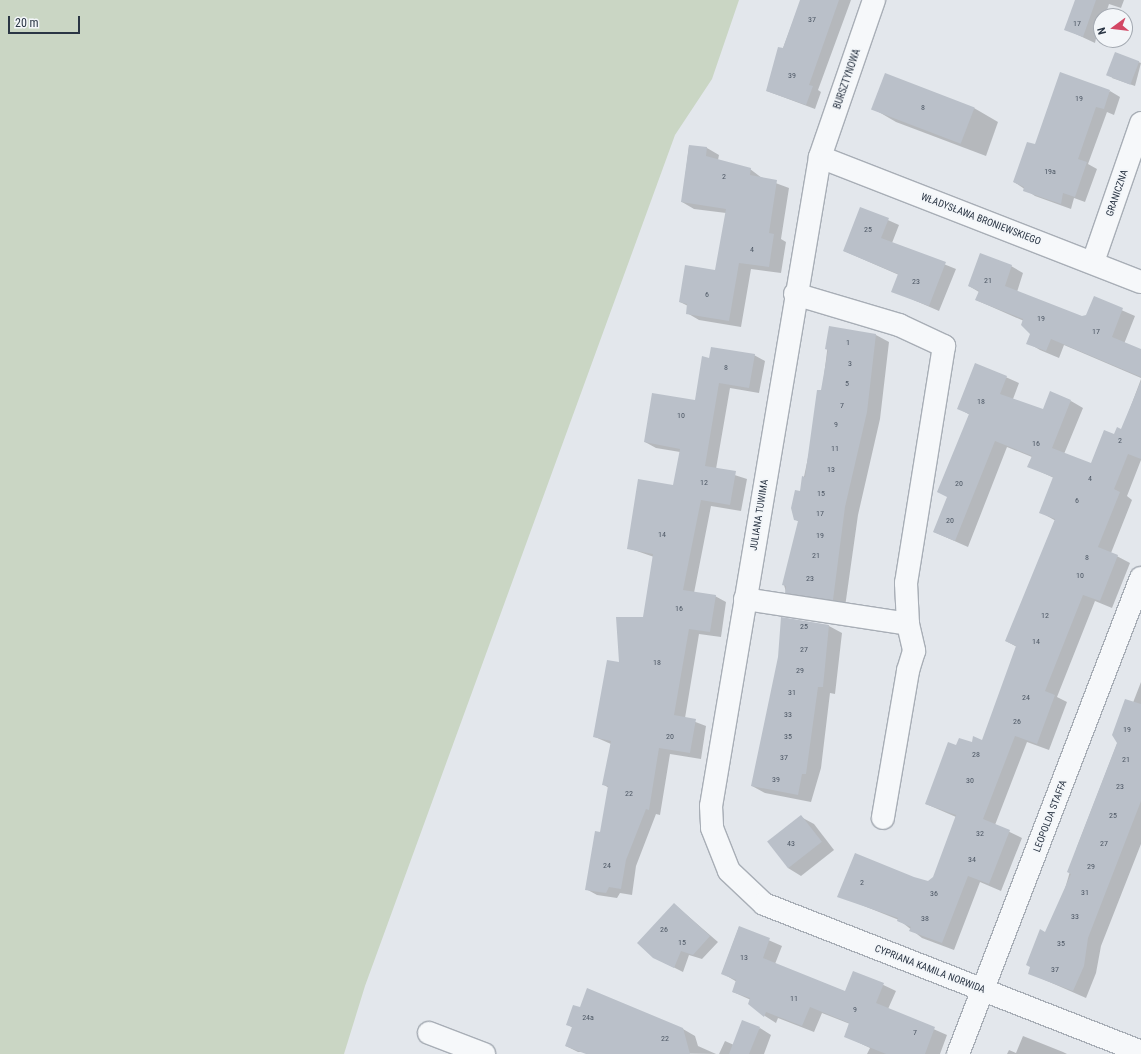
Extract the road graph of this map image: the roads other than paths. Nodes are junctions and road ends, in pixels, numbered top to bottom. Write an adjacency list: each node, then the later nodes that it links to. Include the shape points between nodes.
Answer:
1 (874, 0): 3 (street, BURSZTYNOWA)
2 (1141, 123): 4 (street, GRANICZNA)
3 (820, 157): 4 (street, WŁADYSŁAWA BRONIEWSKIEGO); 6 (street, JULIANA TUWIMA)
4 (1093, 262): 5 (street, WŁADYSŁAWA BRONIEWSKIEGO)
5 (1141, 282)
6 (795, 294): 8 (street, JULIANA TUWIMA); 9 (street, via 899,325 944,346 906,583)
7 (1141, 578): 12 (street, LEOPOLDA STAFFA)
8 (745, 599): 9 (street); 11 (street, JULIANA TUWIMA, via 711,806 712,828)
9 (908, 624): 10 (street, via 914,651 906,678)
10 (883, 818)
11 (729, 871): 12 (street, CYPRIANA KAMILA NORWIDA, via 764,904)
12 (984, 991): 14 (street, CYPRIANA KAMILA NORWIDA); 16 (street, LEOPOLDA STAFFA)
13 (429, 1032): 15 (street)
14 (1141, 1052)
15 (484, 1054)
16 (958, 1054)

